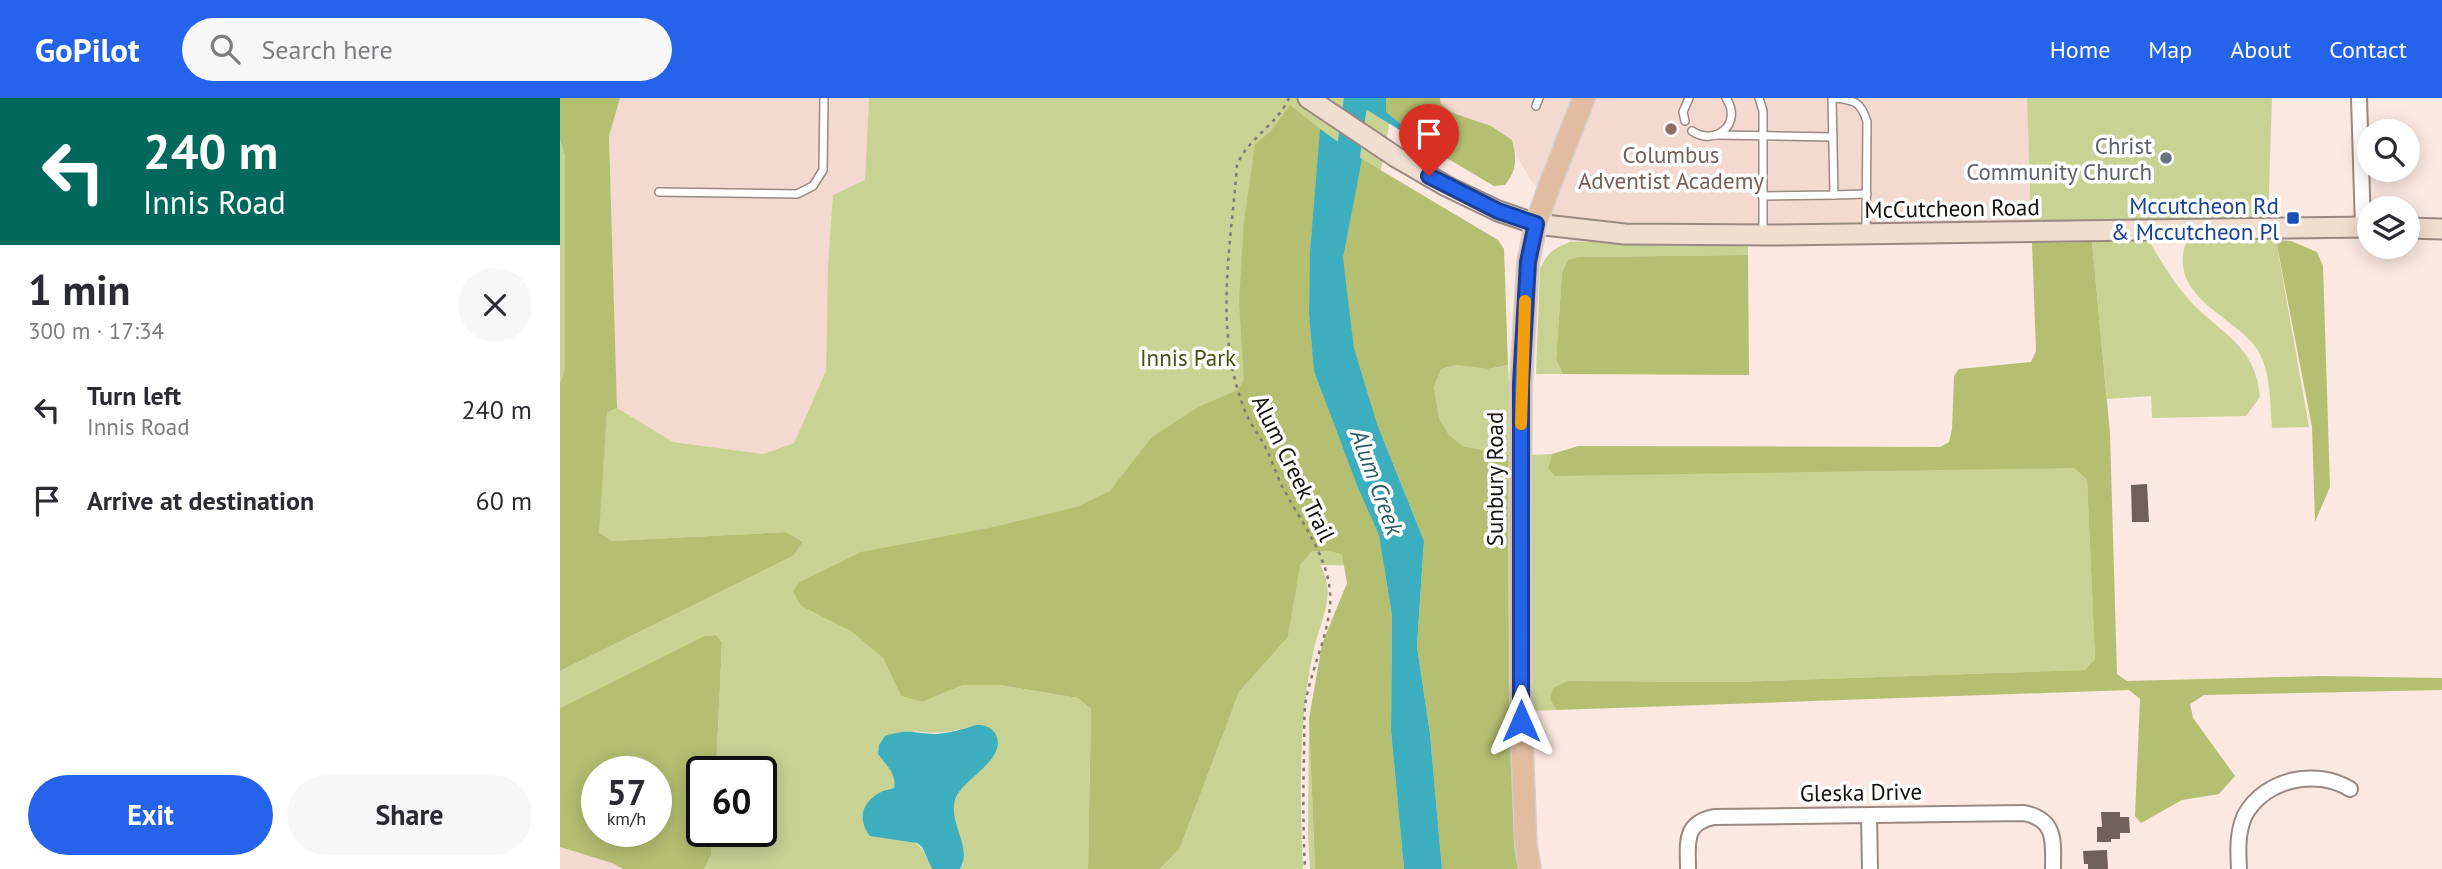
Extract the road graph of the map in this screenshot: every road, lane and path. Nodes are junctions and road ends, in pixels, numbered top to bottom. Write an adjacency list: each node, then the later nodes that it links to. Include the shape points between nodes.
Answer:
1 (824, 98): 17 (lane, via 824,170 813,186 797,194)
2 (1289, 98): 30 (path, Alum Creek Trail, via 1277,119 1242,152 1237,164 1225,297 1226,330 1245,413 1321,559 1331,593 1306,704)
3 (1308, 98): 22 (main road, McCutcheon Road, via 1446,186)
4 (1539, 98): 11 (lane)
5 (1584, 98): 22 (main road, Sunbury Road)
6 (1689, 98): 12 (lane)
7 (1726, 98): 14 (lane, via 1731,118)
8 (1759, 98): 15 (lane)
9 (1833, 98): 16 (lane); 18 (lane, via 1853,100 1864,111)
10 (2359, 98): 21 (street)
11 (1535, 106)
12 (1685, 121)
13 (1692, 131): 14 (lane, via 1700,136)
14 (1716, 135): 15 (lane)
15 (1762, 135): 16 (lane); 20 (lane)
16 (1833, 137): 19 (lane)
17 (659, 192)
18 (1867, 194): 19 (lane); 26 (lane)
19 (1834, 195): 20 (lane)
20 (1762, 196): 27 (lane)
21 (2364, 196)
22 (1536, 224): 27 (main road, McCutcheon Road, via 1625,234); 31 (main road, Sunbury Road, via 1528,262 1521,384 1521,721)
23 (2357, 227): 26 (main road, McCutcheon Road)
24 (2420, 228): 25 (main road)
25 (2442, 229)
26 (1866, 234): 27 (main road, McCutcheon Road)
27 (1763, 235)
28 (2350, 789): 35 (street, via 2323,778 2300,779 2268,790 2244,817 2238,837)
29 (1869, 815): 32 (street, Gleska Drive, via 1703,819 1688,840); 33 (street); 34 (street, Gleska Drive, via 2035,815 2050,830)
30 (1305, 869)
31 (1530, 869)
32 (1688, 869)
33 (1870, 869)
34 (2053, 869)
35 (2239, 869)

